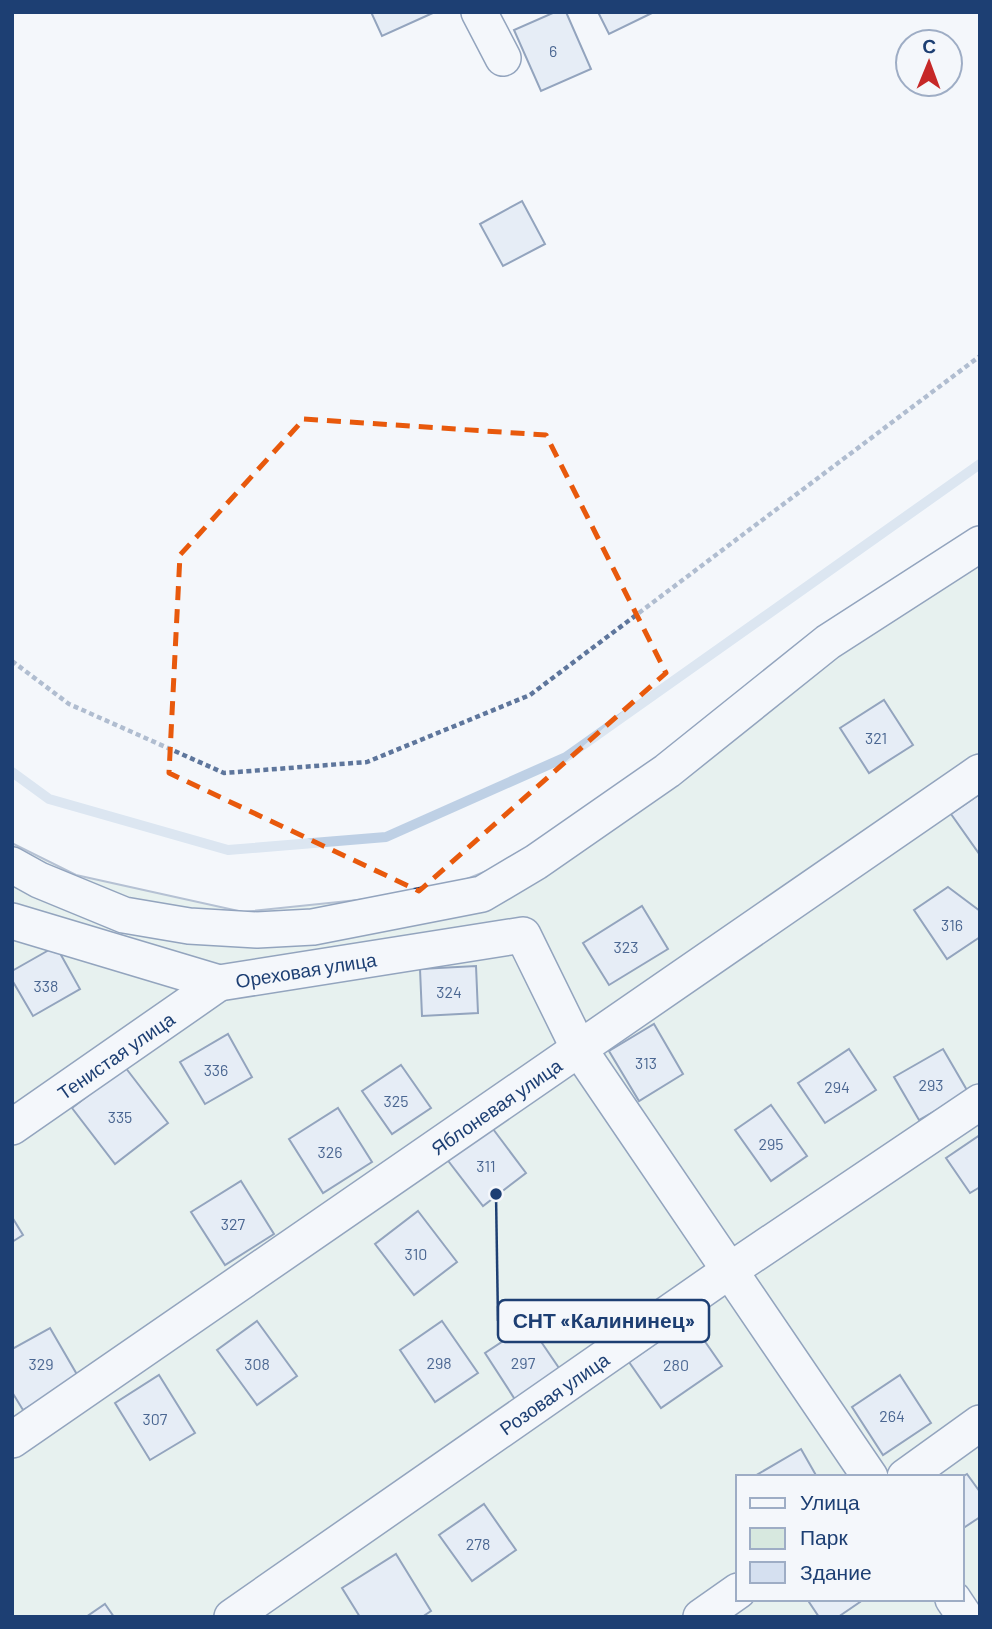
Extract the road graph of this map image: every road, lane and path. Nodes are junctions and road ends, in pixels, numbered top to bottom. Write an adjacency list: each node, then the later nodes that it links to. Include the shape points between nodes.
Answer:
1 (479, 12): 2 (street)
2 (503, 58)
3 (980, 356): 5 (path, via 530,695 367,762 224,773 69,704)
4 (980, 544): 7 (street, via 828,642 667,771 482,894 313,927 202,927 124,915)
5 (12, 661)
6 (980, 772): 10 (street, Яблоневая улица)
7 (12, 865)
8 (12, 920): 9 (street, Ореховая улица)
9 (219, 983): 10 (street, Ореховая улица, via 523,935); 12 (street, Тенистая улица)
10 (579, 1049): 13 (street); 15 (street, Яблоневая улица)
11 (980, 1102): 13 (street, Розовая улица)
12 (12, 1127)
13 (729, 1271): 16 (street); 20 (street, Розовая улица)
14 (980, 1423): 17 (street)
15 (12, 1440)
16 (869, 1475)
17 (908, 1475)
18 (736, 1592): 21 (street)
19 (954, 1601): 22 (street)
20 (232, 1617)
21 (701, 1617)
22 (965, 1617)

